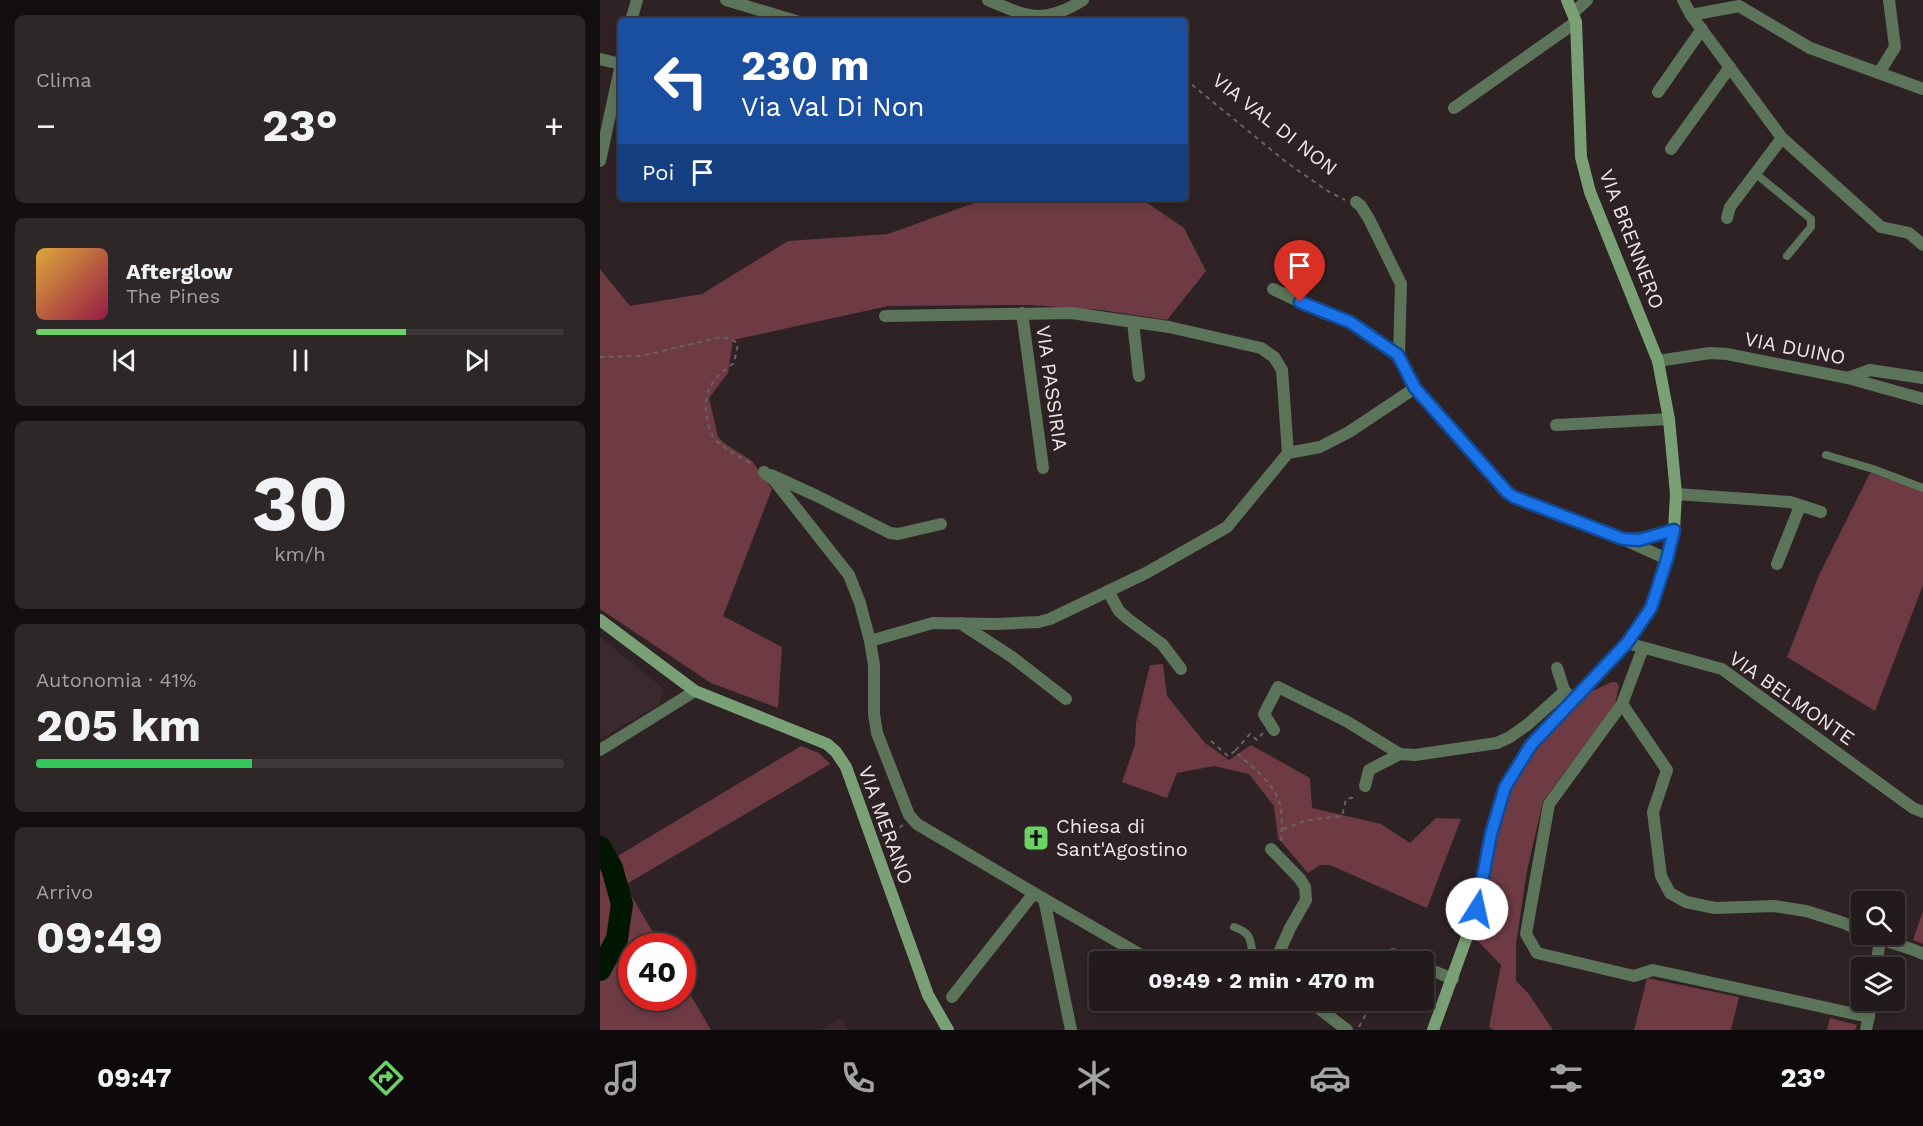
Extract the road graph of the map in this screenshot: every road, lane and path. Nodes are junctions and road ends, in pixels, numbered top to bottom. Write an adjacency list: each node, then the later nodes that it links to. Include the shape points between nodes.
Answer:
1 (637, 0): 11 (street)
2 (726, 0): 12 (street)
3 (988, 0): 10 (street)
4 (1083, 0): 10 (street, via 1054,16)
5 (1567, 0): 14 (street, VIA BRENNERO)
6 (1587, 0): 14 (street)
7 (1683, 0): 9 (street)
8 (1888, 0): 19 (street, via 1895,47)
9 (1691, 15): 15 (street); 19 (street, via 1739,6 1810,48)
10 (1037, 16): 13 (street)
11 (632, 18)
12 (784, 18)
13 (1042, 18)
14 (1575, 18): 24 (street); 43 (street, VIA BRENNERO, via 1581,157 1590,192)
15 (1702, 29): 18 (street); 23 (street)
16 (600, 59): 17 (street)
17 (618, 63)
18 (1730, 67): 25 (street); 26 (street)
19 (1879, 73): 22 (street)
20 (618, 78): 27 (street)
21 (1188, 81): 29 (path, VIA VAL DI NON, via 1286,162 1343,200)
22 (1923, 89)
23 (1658, 92)
24 (1454, 108)
25 (1782, 138): 28 (street); 32 (street, via 1881,227)
26 (1671, 149)
27 (600, 161)
28 (1756, 174): 30 (street, via 1730,207); 34 (lane, via 1811,219 1811,227)
29 (1356, 202): 41 (street, via 1401,284)
30 (1727, 218)
31 (1923, 229): 32 (street)
32 (1909, 233): 33 (street)
33 (1923, 245)
34 (1787, 256)
35 (1273, 290): 41 (street, via 1350,322)
36 (1022, 313): 37 (street, VIA PASSIRIA); 38 (street, VIA PASSIRIA, via 1071,313); 55 (street, VIA PASSIRIA)
37 (885, 316)
38 (1133, 322): 46 (street); 53 (street, VIA PASSIRIA, via 1261,348 1274,357 1282,370)
39 (1710, 353): 40 (street, via 1737,348); 43 (street, VIA DUINO); 45 (street, VIA DUINO)
40 (1769, 354)
41 (1398, 355): 49 (street)
42 (600, 357): 56 (path, via 641,356 722,337 733,340 738,344 734,363 707,390 704,403 708,421 712,435 725,447)
43 (1658, 361): 51 (street, VIA BRENNERO)
44 (1830, 365): 45 (street)
45 (1816, 372): 47 (street, VIA DUINO)
46 (1139, 376)
47 (1848, 378): 48 (street, via 1870,370); 50 (street, VIA DUINO)
48 (1923, 378)
49 (1415, 388): 53 (street, via 1320,447); 63 (street, via 1507,492)
50 (1923, 399)
51 (1669, 419): 52 (street); 58 (street, VIA BRENNERO)
52 (1556, 424)
53 (1288, 453): 66 (street, via 1227,527)
54 (1826, 455): 57 (lane)
55 (1043, 468)
56 (764, 472): 61 (street, via 890,533); 69 (street, via 849,574)
57 (1923, 488)
58 (1676, 494): 59 (street, via 1790,502); 62 (street, VIA BRENNERO)
59 (1800, 506): 60 (street); 65 (street)
60 (1821, 512)
61 (940, 524)
62 (1674, 530): 63 (street, via 1639,540); 64 (street, VIA BRENNERO)
63 (1623, 539): 64 (street)
64 (1667, 559): 70 (street, VIA BRENNERO, via 1651,608)
65 (1777, 564)
66 (1108, 591): 68 (street, via 1039,622); 73 (street, via 1119,611 1162,644)
67 (600, 620): 74 (street, VIA MERANO)
68 (959, 623): 69 (street, via 933,623); 76 (street)
69 (870, 641): 85 (street, via 877,733)
70 (1627, 643): 71 (street, VIA BELMONTE); 75 (street, VIA BRENNERO)
71 (1643, 648): 77 (street); 84 (street, VIA BELMONTE, via 1722,669)
72 (1557, 668): 75 (street)
73 (1181, 669)
74 (695, 691): 80 (street); 87 (street, VIA MERANO, via 827,744 846,767)
75 (1569, 696): 82 (street, via 1497,743); 98 (street, VIA BRENNERO, via 1505,787 1491,834 1477,909)
76 (1066, 699)
77 (1622, 704): 90 (street, via 1667,770 1653,812 1661,876 1670,893 1686,902 1715,908 1774,906 1806,911); 103 (street, via 1549,804 1526,934 1537,953 1634,976 1653,970)
78 (1272, 727): 81 (path, via 1257,740 1250,734); 82 (street, via 1264,714 1278,687)
79 (1212, 741): 81 (path, via 1228,756)
80 (600, 750)
81 (1235, 751): 86 (path, via 1278,797)
82 (1400, 754): 83 (street, via 1369,770)
83 (1365, 786): 86 (path, via 1363,796 1346,800 1342,816 1308,820)
84 (1923, 812)
85 (912, 819): 87 (path); 89 (street)
86 (1282, 830): 88 (path)
87 (874, 846): 104 (street, VIA MERANO, via 928,995)
88 (1275, 853): 95 (street, via 1300,879 1306,900)
89 (1039, 896): 93 (street); 99 (street); 105 (street)
90 (1851, 926)
91 (1234, 927): 94 (lane, via 1249,935)
92 (1900, 945): 96 (street)
93 (1134, 951)
94 (1253, 951)
95 (1280, 951)
96 (1923, 954)
97 (1434, 971): 98 (street)
98 (1453, 979): 108 (street, VIA BRENNERO)
99 (952, 997)
100 (1322, 1011): 106 (street)
101 (1367, 1011): 107 (path)
102 (1870, 1011): 103 (street)
103 (1869, 1017): 109 (street)
104 (948, 1030)
105 (1071, 1030)
106 (1347, 1030)
107 (1357, 1030)
108 (1433, 1030)
109 (1866, 1030)

